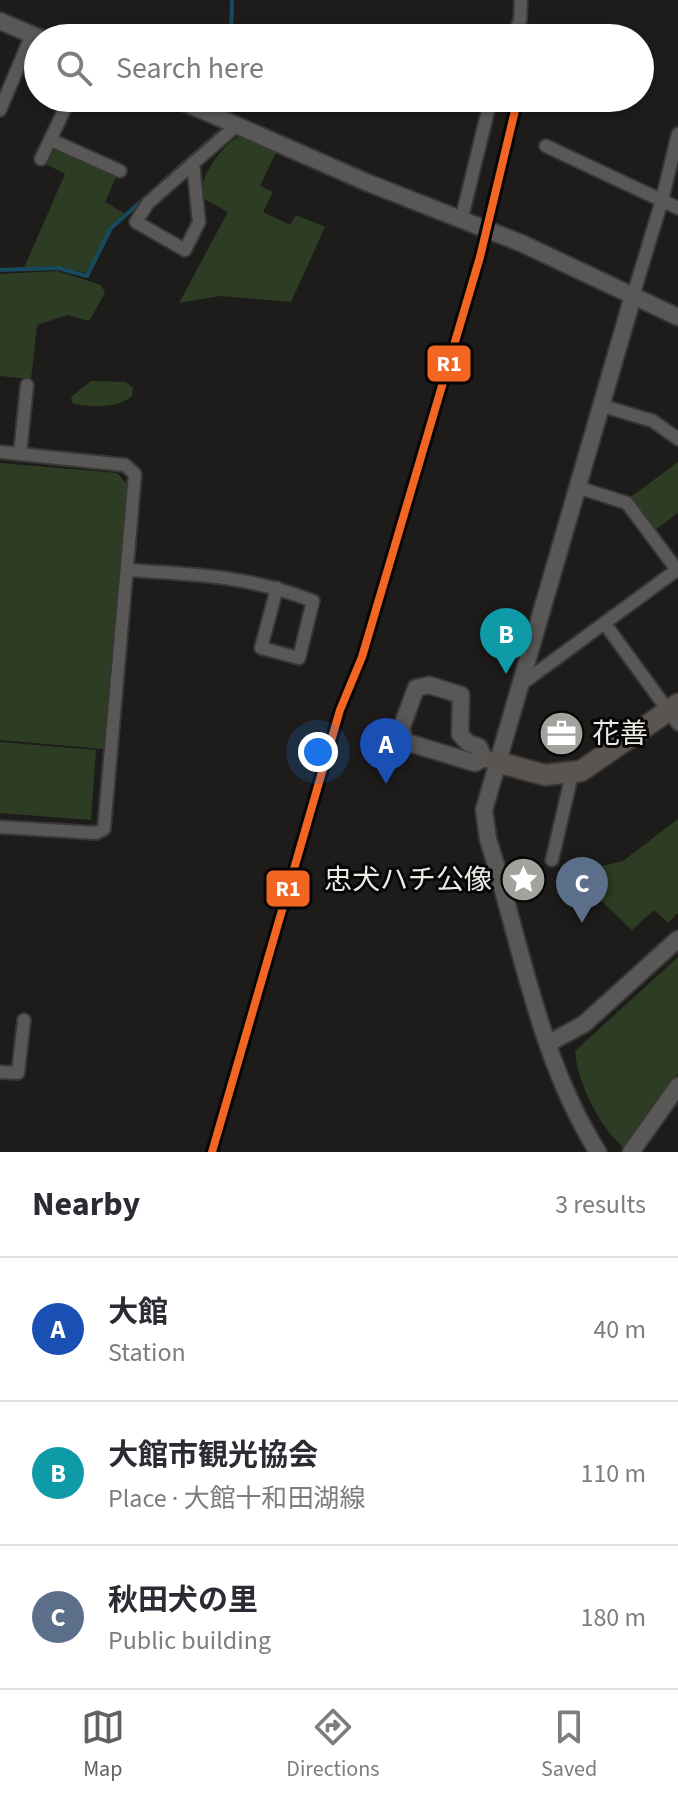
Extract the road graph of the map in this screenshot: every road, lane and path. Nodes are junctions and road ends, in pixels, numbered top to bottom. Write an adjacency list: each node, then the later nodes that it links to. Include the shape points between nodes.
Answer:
1 (521, 0): 3 (street)
2 (0, 21): 4 (street)
3 (518, 24)
4 (24, 31)
5 (24, 61): 6 (street)
6 (0, 110)
7 (64, 112): 12 (street)
8 (207, 112): 10 (street)
9 (488, 112): 19 (street)
10 (237, 125): 15 (street); 19 (street)
11 (678, 134): 17 (street)
12 (51, 140): 14 (street); 16 (street)
13 (546, 146): 17 (street)
14 (41, 159)
15 (193, 163): 15 (street, via 148,203 136,222 185,250 199,222)
16 (120, 171)
17 (662, 200): 18 (street); 20 (street)
18 (678, 208)
19 (461, 221): 20 (street)
20 (633, 296): 21 (street); 23 (street)
21 (678, 317)
22 (27, 385): 26 (street)
23 (600, 405): 24 (street, via 653,421); 27 (street)
24 (678, 439)
25 (0, 452): 26 (street)
26 (20, 454): 28 (street, via 125,465 135,474)
27 (577, 487): 29 (street, via 627,503); 32 (street)
28 (128, 570): 30 (street, via 238,578); 36 (street, via 104,829 96,833)
29 (677, 570): 31 (street)
30 (277, 588): 30 (street, via 261,648 299,658 313,601)
31 (605, 624): 32 (street); 33 (street)
32 (520, 685): 34 (street)
33 (675, 713): 35 (main road)
34 (491, 760): 34 (street, via 475,763 406,742 401,729 416,688 429,685 461,695 460,734); 35 (main road, via 545,775); 40 (street, via 485,829)
35 (572, 774): 37 (street)
36 (0, 827)
37 (552, 860)
38 (678, 939): 40 (street, via 584,1024)
39 (24, 1020): 41 (street, via 18,1073)
40 (549, 1043): 43 (street, via 563,1086)
41 (0, 1072)
42 (678, 1088): 44 (street)
43 (598, 1152)
44 (631, 1152)

